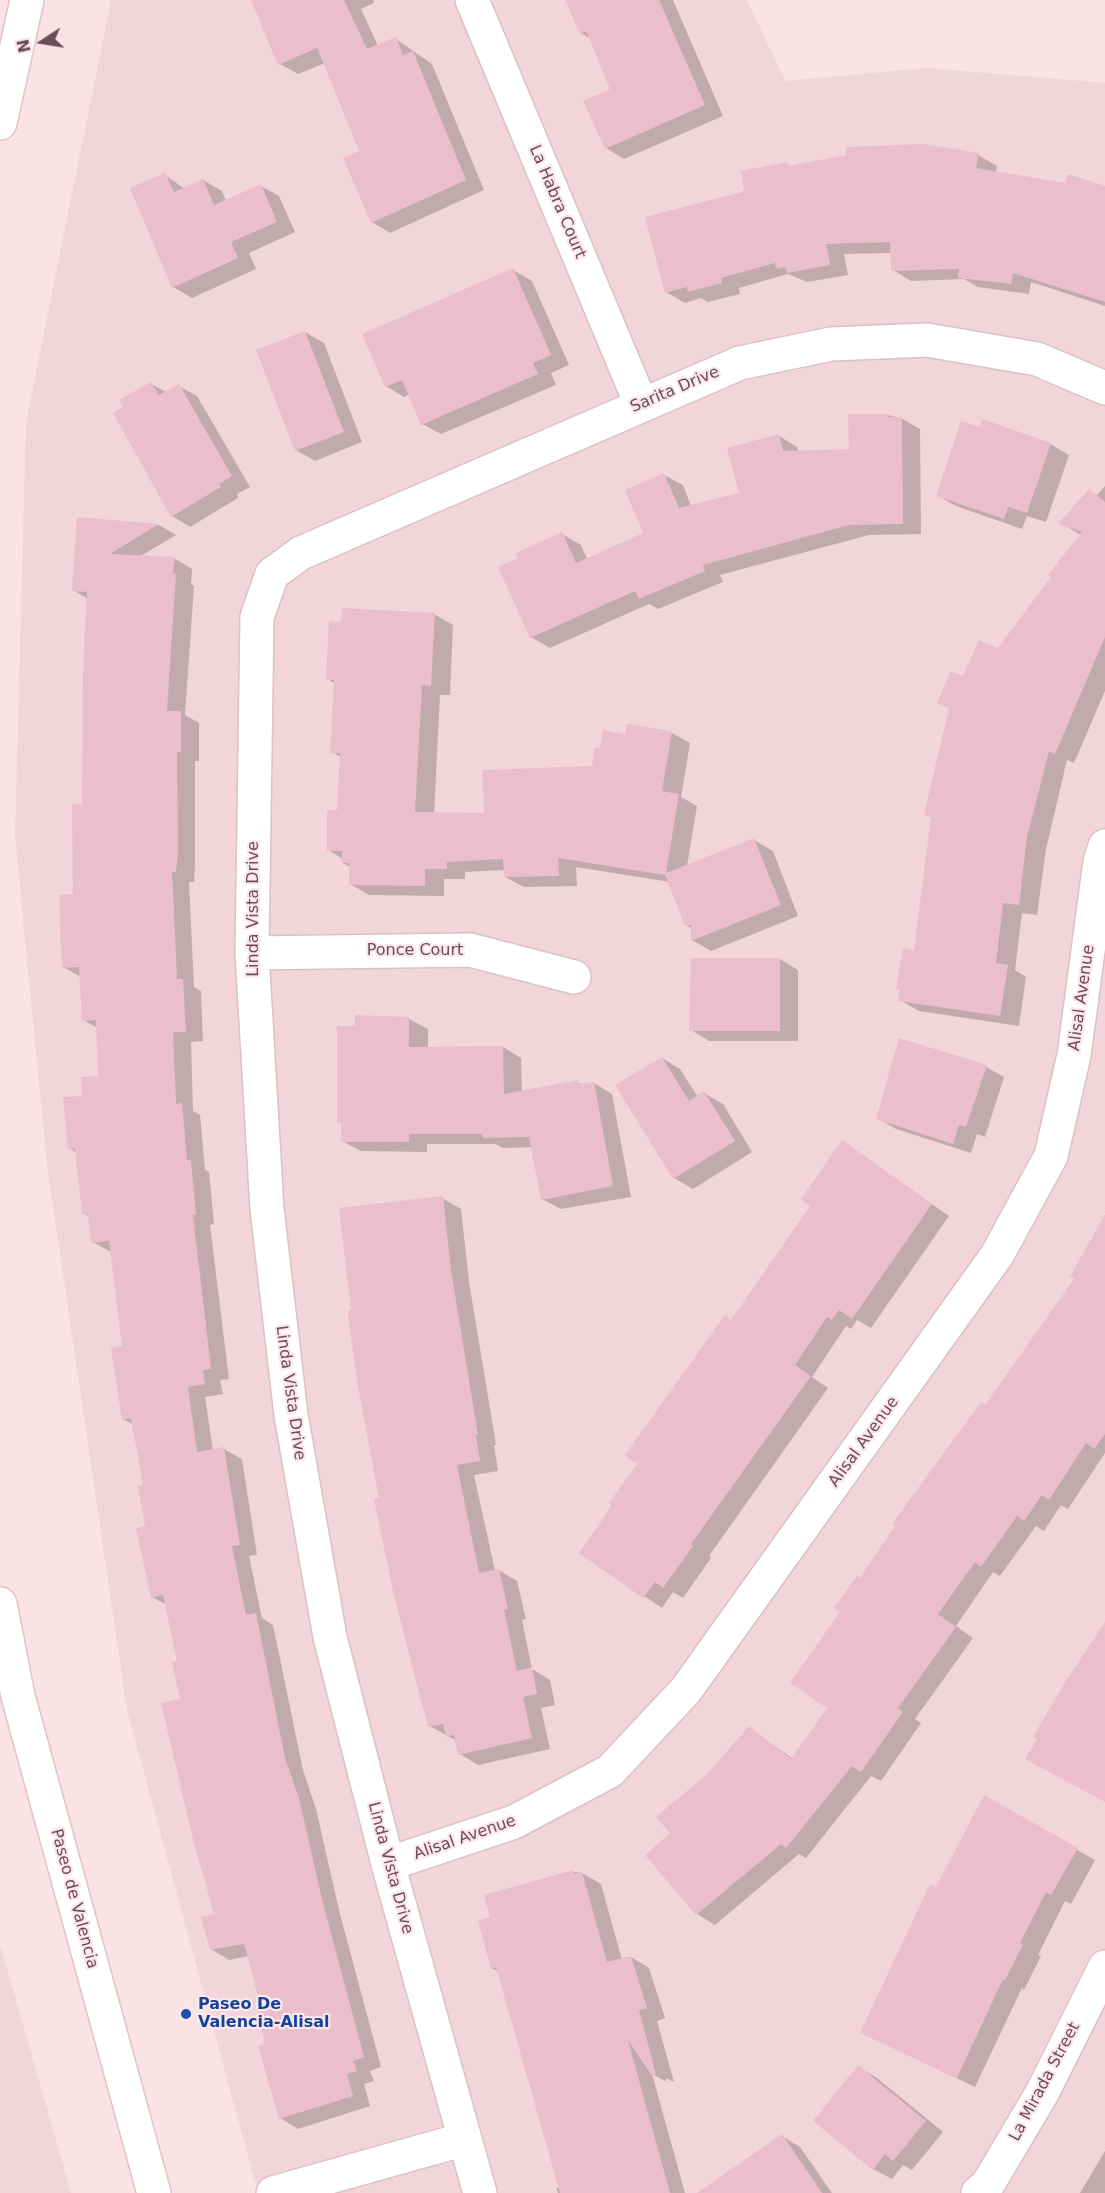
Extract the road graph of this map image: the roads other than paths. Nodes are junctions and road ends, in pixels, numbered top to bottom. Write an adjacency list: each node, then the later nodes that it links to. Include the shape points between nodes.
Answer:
1 (27, 0): 3 (street)
2 (472, 0): 5 (street, La Habra Court)
3 (0, 123)
4 (1105, 388): 5 (street, Sarita Drive, via 1037,359 927,340 831,344 751,361)
5 (641, 404): 6 (street, Sarita Drive, via 301,553)
6 (272, 574): 8 (street, Linda Vista Drive, via 257,617)
7 (1105, 846): 11 (street, Alisal Avenue, via 1074,1055 1051,1156 997,1255 686,1690 610,1771 514,1822)
8 (252, 953): 9 (street, Ponce Court, via 470,950); 11 (street, Linda Vista Drive, via 267,1209 291,1415 330,1637)
9 (574, 978)
10 (0, 1604): 14 (street, Paseo de Valencia, via 18,1696)
11 (388, 1864): 13 (street, Linda Vista Drive)
12 (1105, 1967): 17 (street, La Mirada Street, via 1042,2094 988,2184)
13 (465, 2139): 15 (street); 16 (street, Linda Vista Drive)
14 (154, 2193)
15 (273, 2193)
16 (480, 2193)
17 (978, 2193)

